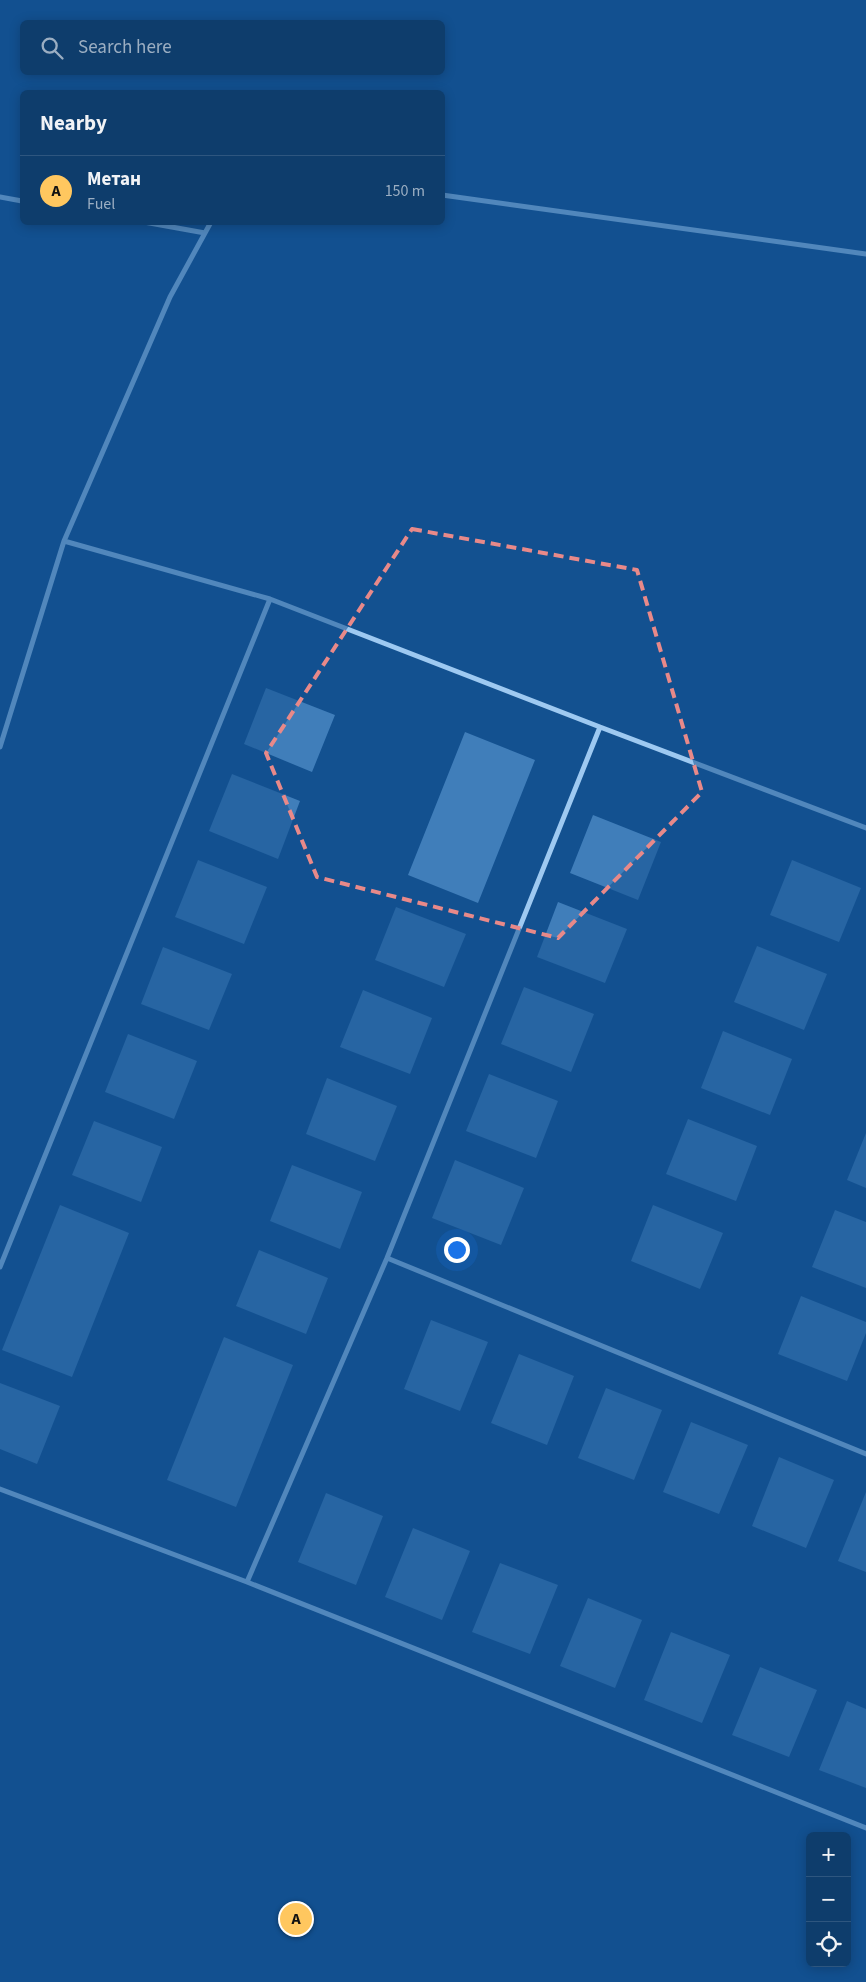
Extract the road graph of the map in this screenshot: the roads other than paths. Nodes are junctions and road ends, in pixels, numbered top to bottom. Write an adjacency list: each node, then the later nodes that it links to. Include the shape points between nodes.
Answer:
1 (445, 194): 7 (street)
2 (0, 197): 3 (street)
3 (20, 201)
4 (160, 225): 6 (street)
5 (208, 225): 6 (street)
6 (204, 233): 8 (street, via 170,297)
7 (866, 254)
8 (64, 541): 9 (street); 11 (street)
9 (270, 599): 10 (street); 14 (street)
10 (600, 727): 12 (street); 13 (street)
11 (0, 746)
12 (866, 828)
13 (388, 1258): 15 (street); 17 (street)
14 (0, 1268)
15 (866, 1454)
16 (0, 1488): 17 (street)
17 (247, 1582): 18 (street)
18 (866, 1828)

